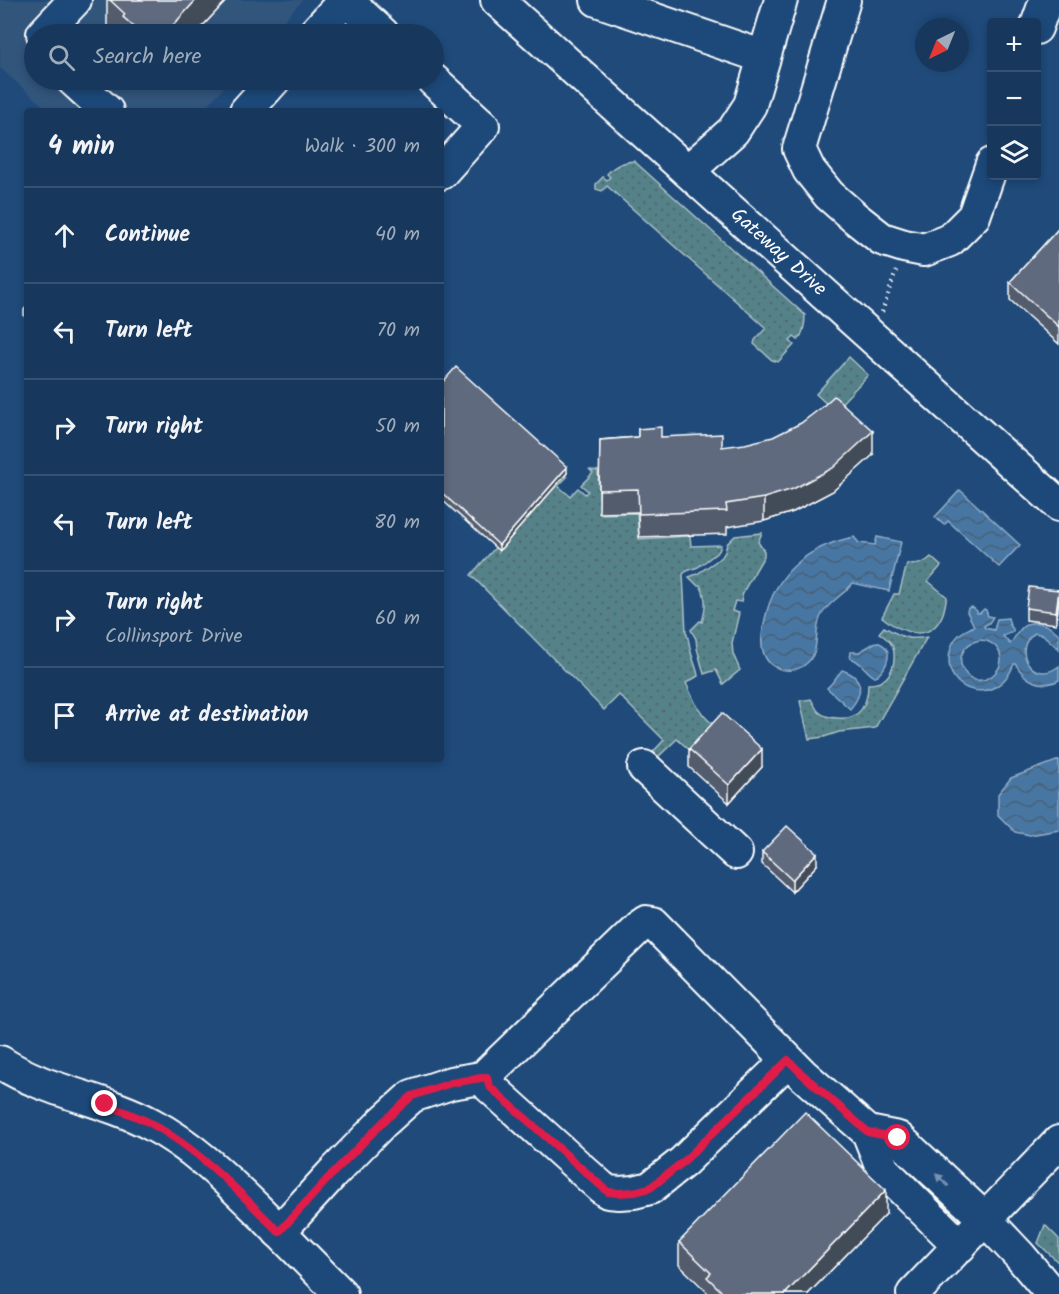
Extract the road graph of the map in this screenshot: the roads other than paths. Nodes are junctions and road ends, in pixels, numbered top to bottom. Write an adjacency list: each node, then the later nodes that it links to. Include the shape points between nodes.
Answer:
1 (75, 0): 9 (street)
2 (345, 0): 10 (street); 11 (street)
3 (497, 0): 19 (street, Gateway Drive)
4 (597, 0): 12 (street)
5 (781, 0): 12 (street)
6 (844, 0): 20 (street, via 799,149 808,170 829,195 882,239 924,249 950,240 974,216)
7 (1046, 0): 8 (street)
8 (1040, 18)
9 (52, 24)
10 (323, 24)
11 (372, 24)
12 (764, 57): 19 (street, via 750,105 733,131)
13 (84, 90): 16 (street)
14 (265, 90): 17 (street)
15 (443, 90): 18 (street, via 483,126)
16 (104, 108)
17 (249, 108)
18 (444, 170)
19 (688, 171): 21 (street, Gateway Drive)
20 (987, 178)
21 (1059, 505)
22 (644, 767): 23 (street)
23 (736, 853)
24 (788, 1060): 26 (street, via 683,1162 650,1188 619,1193 601,1187 489,1086); 26 (street, via 658,926 646,922); 27 (street)
25 (0, 1062): 30 (street, via 53,1088 151,1124 191,1149)
26 (487, 1077): 30 (street, via 451,1083 412,1096)
27 (868, 1132): 29 (street, one-way to 27, via 898,1138); 31 (street, via 883,1170)
28 (1059, 1143): 29 (street)
29 (985, 1219): 31 (street); 34 (street)
30 (279, 1232): 32 (street)
31 (960, 1246): 33 (street)
32 (341, 1294)
33 (914, 1294)
34 (1053, 1294)

